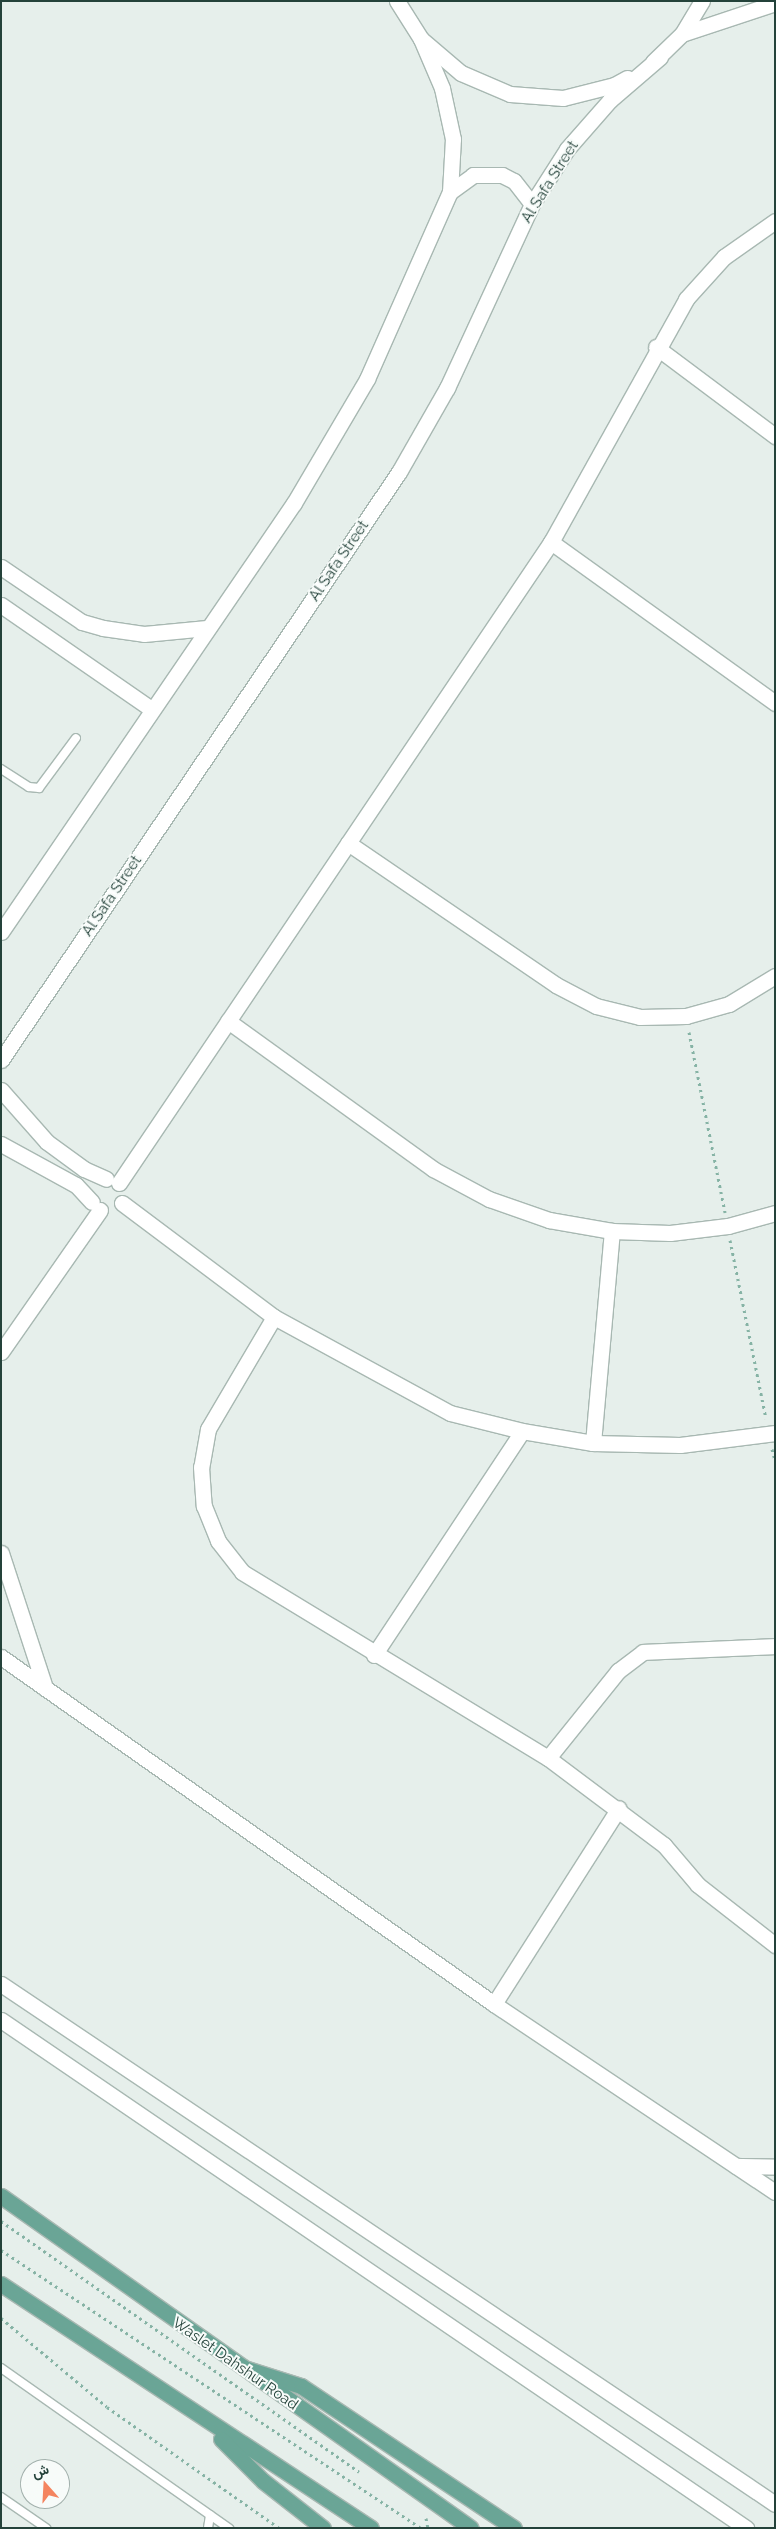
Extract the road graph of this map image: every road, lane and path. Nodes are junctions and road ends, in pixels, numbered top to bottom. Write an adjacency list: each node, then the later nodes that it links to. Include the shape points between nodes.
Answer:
1 (397, 1): 5 (street)
2 (702, 1): 4 (street)
3 (775, 3): 4 (street)
4 (682, 34): 6 (street)
5 (421, 40): 6 (street, via 461,73 510,94 563,98 614,85); 7 (street, via 442,88 453,139)
6 (660, 57): 8 (street, Al Safa Street, via 610,100 567,149)
7 (450, 192): 8 (street, via 473,175 502,175 525,191); 15 (street, via 367,379 294,503)
8 (532, 204): 24 (street, Al Safa Street, via 447,388 399,472)
9 (775, 221): 10 (street, via 724,257 686,299)
10 (656, 347): 11 (street); 12 (street)
11 (775, 436)
12 (551, 542): 16 (street); 20 (street)
13 (1, 567): 15 (street, via 82,622 144,634)
14 (1, 605): 17 (street)
15 (207, 628): 17 (street)
16 (775, 703)
17 (151, 709): 21 (street)
18 (76, 738): 19 (lane, via 39,788 29,787)
19 (1, 769)
20 (348, 843): 22 (street, via 556,985 596,1006 640,1017 686,1016 729,1004); 23 (street)
21 (1, 932)
22 (775, 976)
23 (228, 1021): 27 (street); 31 (street, via 433,1169 489,1199 540,1217)
24 (1, 1060)
25 (1, 1090): 27 (street, via 47,1142 84,1169)
26 (1, 1144): 29 (street, via 68,1180)
27 (113, 1181): 28 (street); 29 (street, via 93,1187)
28 (122, 1203): 29 (street, via 115,1210); 32 (street)
29 (96, 1206): 33 (street)
30 (775, 1212): 31 (street, via 728,1226 670,1233)
31 (612, 1231): 36 (street)
32 (274, 1317): 34 (street, via 450,1413); 39 (street, via 208,1429 201,1467 204,1506 218,1541 242,1572)
33 (1, 1352)
34 (522, 1431): 36 (street); 39 (street)
35 (775, 1433): 36 (street, via 680,1444)
36 (593, 1442)
37 (1, 1553): 41 (street)
38 (775, 1646): 42 (street, via 642,1652 618,1671)
39 (374, 1655): 42 (street)
40 (1, 1657): 41 (street)
41 (45, 1688): 46 (street)
42 (548, 1758): 43 (street)
43 (619, 1808): 44 (street, via 664,1845 737,1920); 46 (street)
44 (775, 1945)
45 (1, 1984): 61 (street)
46 (494, 2004): 48 (street)
47 (1, 2020): 74 (street)
48 (736, 2166): 49 (street); 50 (street)
49 (775, 2166)
50 (775, 2192)
51 (1, 2196): 56 (main road, Waslet Dahshur Road)
52 (1, 2222): 59 (path)
53 (1, 2250): 70 (path)
54 (1, 2284): 58 (main road)
55 (1, 2318): 67 (path, via 107,2407)
56 (238, 2367): 72 (main road, Waslet Dahshur Road); 73 (main road, via 301,2386)
57 (1, 2368): 63 (lane)
58 (192, 2413): 68 (main road, via 263,2482); 69 (main road)
59 (362, 2474)
60 (1, 2497): 64 (lane)
61 (775, 2504)
62 (420, 2514): 71 (path, via 430,2523)
63 (210, 2515): 65 (lane); 66 (lane)
64 (46, 2528)
65 (208, 2528)
66 (229, 2528)
67 (279, 2528)
68 (323, 2528)
69 (371, 2528)
70 (421, 2528)
71 (428, 2528)
72 (471, 2528)
73 (514, 2528)
74 (746, 2528)

